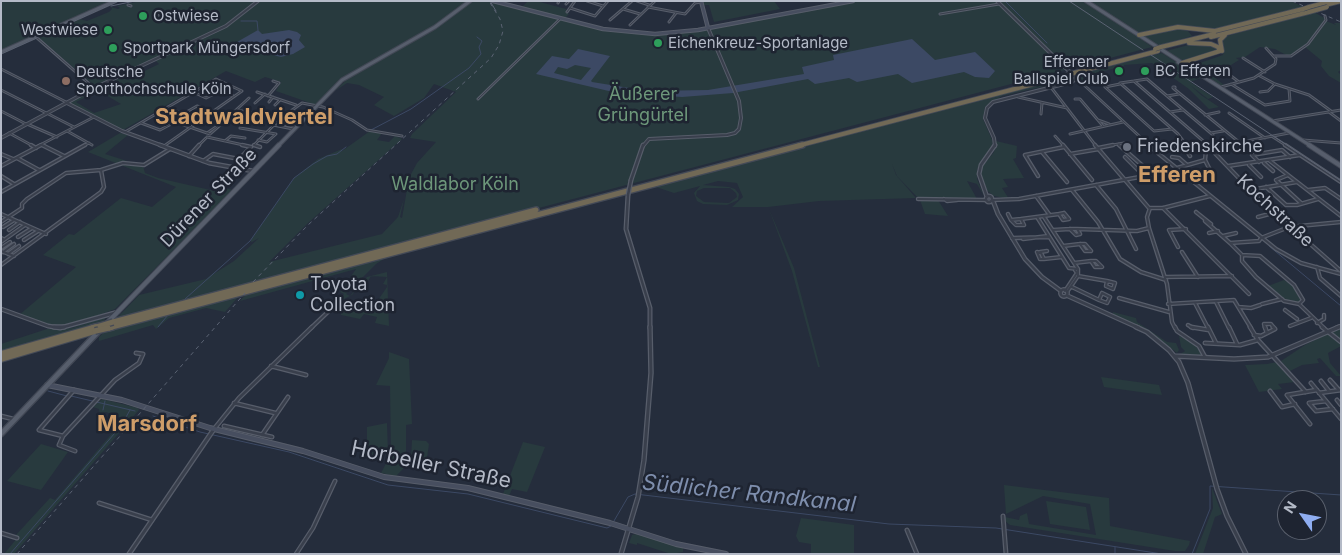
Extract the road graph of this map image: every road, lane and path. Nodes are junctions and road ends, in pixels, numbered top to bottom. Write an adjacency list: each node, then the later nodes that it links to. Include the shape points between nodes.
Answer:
1 (114, 1): 42 (main road)
2 (258, 1): 65 (street, via 229,25)
3 (470, 1): 87 (main road, Dürener Straße, via 431,30 346,77)
4 (493, 1): 34 (main road)
5 (569, 1): 19 (street)
6 (575, 1): 25 (street)
7 (587, 1): 22 (street)
8 (608, 1): 22 (street)
9 (632, 1): 26 (street)
10 (637, 1): 23 (street)
11 (655, 1): 23 (street)
12 (853, 1): 39 (main road)
13 (1085, 1): 41 (main road)
14 (1317, 1): 27 (highway)
15 (1332, 1): 24 (highway)
16 (701, 2): 29 (street, via 695,3 687,14); 39 (main road)
17 (998, 2): 31 (street, via 979,9); 56 (street)
18 (1341, 2): 24 (highway)
19 (566, 4)
20 (128, 6): 21 (street)
21 (131, 6)
22 (603, 6): 25 (street, via 595,16)
23 (649, 6): 29 (street); 30 (street)
24 (1324, 6): 27 (highway, bridge)
25 (570, 8): 28 (street)
26 (623, 8): 30 (street); 35 (street)
27 (1309, 10): 33 (highway, bridge); 38 (highway); 40 (highway)
28 (567, 12)
29 (676, 13): 36 (street)
30 (640, 14): 37 (street)
31 (940, 14)
32 (1325, 16): 48 (street, via 1326,20 1308,44 1291,56)
33 (1269, 17): 38 (highway); 41 (highway, via 1214,31 1178,28)
34 (560, 19): 39 (main road, via 627,33 672,33); 80 (street)
35 (610, 20)
36 (669, 22)
37 (630, 25)
38 (1250, 25): 43 (highway)
39 (708, 28): 372 (street, bridge, via 741,107 740,127 736,132 713,137 647,139 630,180 626,229 650,311 650,390 639,491)
40 (1230, 32): 44 (highway); 50 (highway, via 1220,38 1220,54)
41 (1138, 35): 43 (highway, via 1177,28 1194,36); 50 (main road)
42 (35, 37): 47 (main road); 65 (street)
43 (1183, 42): 46 (highway)
44 (1189, 43): 46 (highway); 50 (highway, via 1212,44 1220,51)
45 (1266, 48): 48 (street)
46 (1160, 49): 54 (highway)
47 (1, 52)
48 (1274, 56): 53 (street, via 1276,63)
49 (1243, 58): 53 (street)
50 (1183, 65): 64 (main road)
51 (1219, 67): 59 (street)
52 (1, 70): 84 (street)
53 (1265, 72): 55 (street)
54 (1071, 73): 317 (highway, bridge); 325 (highway, bridge, via 113,322)
55 (1259, 75): 59 (street); 62 (street)
56 (1076, 80): 63 (street); 109 (street)
57 (273, 81): 74 (street, via 279,83)
58 (1134, 81): 60 (street); 75 (street, via 1147,79); 98 (street, Kochstraße)
59 (1239, 82): 61 (street)
60 (1120, 84): 122 (street); 122 (street, via 1105,87 1154,131)
61 (1231, 84): 64 (street); 67 (street, via 1266,105 1290,101)
62 (1275, 84): 67 (street); 71 (street, via 1268,91)
63 (1050, 86): 91 (street); 212 (street, via 1001,98 987,108 985,118 995,146 979,169)
64 (1218, 87): 107 (main road)
65 (94, 88): 84 (street)
66 (1173, 88): 73 (street)
67 (1288, 88): 95 (street, via 1309,95)
68 (1, 90): 100 (street)
69 (193, 92): 76 (street, via 207,98 220,91); 76 (street, via 216,79 242,92); 90 (street)
70 (257, 92): 72 (street)
71 (1260, 92)
72 (264, 94): 74 (street); 85 (street)
73 (1179, 94): 75 (street); 103 (street)
74 (268, 96): 77 (street)
75 (1167, 96): 92 (street)
76 (235, 97): 96 (street)
77 (273, 97): 82 (street); 83 (street)
78 (1018, 97): 86 (street)
79 (249, 98): 105 (street, via 236,110)
80 (478, 99)
81 (1075, 99): 106 (street, via 1080,99)
82 (280, 100): 88 (street); 89 (street)
83 (269, 102)
84 (67, 103): 100 (street); 104 (street)
85 (255, 103)
86 (1042, 103): 91 (street); 102 (street)
87 (319, 104): 89 (street); 121 (main road, Dürener Straße); 134 (street, via 370,131)
88 (275, 105)
89 (296, 105): 105 (street)
90 (167, 107): 96 (street, via 184,114 197,106); 110 (street)
91 (1067, 108): 123 (street)
92 (1183, 110): 98 (street); 124 (street, via 1212,134)
93 (1341, 110): 95 (street)
94 (1, 111): 112 (street)
95 (1329, 111): 107 (street); 108 (street)
96 (213, 112): 118 (street)
97 (235, 112): 129 (street)
98 (1170, 112): 159 (street, Kochstraße)
99 (1219, 112): 103 (street)
100 (47, 113): 112 (street); 116 (street)
101 (1229, 113): 141 (street)
102 (1041, 114)
103 (1205, 115): 124 (street)
104 (94, 117): 116 (street); 127 (street)
105 (281, 118): 111 (street)
106 (1098, 120): 115 (street); 117 (street)
107 (1271, 121): 130 (main road)
108 (1341, 121)
109 (1124, 122): 115 (street); 155 (street)
110 (140, 123): 118 (street, via 160,130 173,122); 127 (street)
111 (276, 123): 113 (street); 114 (street)
112 (27, 124): 128 (street); 137 (street)
113 (273, 125): 120 (street); 126 (street)
114 (290, 125): 120 (street); 121 (street)
115 (1110, 125): 117 (street)
116 (74, 127): 125 (street)
117 (1104, 127): 123 (street)
118 (192, 128): 129 (street); 152 (street)
119 (240, 128): 126 (street)
120 (287, 128): 121 (street)
121 (295, 128): 187 (main road, Dürener Straße)
122 (1172, 129): 158 (street)
123 (1085, 130): 132 (street); 157 (street)
124 (1224, 130): 147 (street)
125 (67, 131): 137 (street); 145 (street)
126 (267, 131): 142 (street); 142 (street, via 276,134 267,142)
127 (125, 132): 152 (street)
128 (9, 133): 133 (street); 156 (street)
129 (209, 133): 138 (street)
130 (1289, 133): 136 (street); 143 (main road)
131 (1, 134): 133 (street)
132 (1070, 134)
133 (5, 136): 139 (street)
134 (402, 136)
135 (1055, 136): 154 (street)
136 (1273, 136): 141 (street); 165 (street)
137 (57, 137): 149 (street)
138 (207, 137): 144 (street); 167 (street)
139 (1, 138)
140 (245, 138): 144 (street, via 231,136)
141 (1265, 138): 147 (street)
142 (258, 140): 153 (street, via 254,146)
143 (1301, 140): 148 (street); 183 (main road)
144 (225, 141): 175 (street, via 251,147 240,159 213,154)
145 (88, 143): 150 (street); 166 (street)
146 (1124, 143): 151 (street)
147 (1240, 143): 159 (street)
148 (1341, 143)
149 (42, 145): 156 (street); 166 (street)
150 (92, 145)
151 (1120, 145): 157 (street); 189 (street)
152 (164, 146): 160 (street)
153 (260, 147)
154 (1064, 147): 162 (street); 164 (street)
155 (1151, 147): 158 (street); 184 (street)
156 (36, 148): 172 (street)
157 (1098, 148): 164 (street); 195 (street)
158 (1187, 148): 161 (street); 168 (street)
159 (1212, 148): 161 (street); 182 (street, Kochstraße)
160 (170, 149): 167 (street); 186 (street, via 144,165 123,163)
161 (1206, 150): 174 (street)
162 (1042, 152): 193 (street, via 1025,156); 198 (street)
163 (1, 154): 173 (street)
164 (1070, 154): 196 (street)
165 (1300, 155): 171 (street); 200 (street)
166 (64, 156): 185 (street)
167 (189, 156): 175 (street)
168 (1190, 156)
169 (1125, 157): 190 (street)
170 (1172, 157): 180 (street)
171 (1290, 157): 176 (street); 177 (street, via 1282,150 1252,155)
172 (17, 158): 173 (street); 185 (street)
173 (14, 160): 181 (street)
174 (1205, 160): 180 (street); 197 (street, via 1210,170)
175 (203, 161): 187 (street)
176 (1270, 161): 178 (street); 191 (street)
177 (1259, 162): 178 (street); 179 (street)
178 (1263, 162): 188 (street)
179 (1248, 164): 182 (street); 194 (street)
180 (1187, 165): 184 (street)
181 (1, 166)
182 (1227, 166): 206 (street, Kochstraße)
183 (1341, 166)
184 (1178, 169): 189 (street); 197 (street)
185 (39, 170): 201 (street)
186 (101, 170): 228 (street, via 62,175 24,200 22,208); 253 (street, via 104,188)
187 (253, 171): 306 (main road, Dürener Straße)
188 (1273, 171)
189 (1152, 174): 190 (street)
190 (1143, 175): 195 (street)
191 (1288, 175): 199 (street); 202 (street, via 1276,179)
192 (1, 176): 201 (street)
193 (1038, 176)
194 (1261, 177)
195 (1124, 179): 203 (street); 217 (street)
196 (1092, 180)
197 (1192, 180): 210 (street)
198 (1067, 182)
199 (1297, 182): 202 (street); 207 (street)
200 (1341, 182)
201 (15, 184): 208 (street)
202 (1282, 184): 204 (street); 216 (street)
203 (1096, 185): 205 (street); 248 (street, via 1116,209)
204 (1266, 187): 206 (street); 216 (street, via 1284,204)
205 (1072, 190): 209 (street); 247 (street)
206 (1249, 190): 221 (street, Kochstraße)
207 (1308, 190): 213 (street); 214 (street, via 1325,188)
208 (1, 192)
209 (1036, 196): 215 (street); 225 (street)
210 (1210, 196): 218 (street); 258 (street)
211 (918, 199): 212 (street)
212 (988, 199): 215 (street); 223 (street)
213 (1319, 199): 216 (street); 227 (street)
214 (1341, 199)
215 (993, 200): 223 (street)
216 (1301, 203)
217 (1150, 208): 218 (street); 241 (street, via 1147,217)
218 (1163, 208): 244 (street)
219 (1196, 212): 250 (street)
220 (1059, 213): 225 (street)
221 (1273, 213): 230 (street); 239 (street, Kochstraße)
222 (2, 214): 228 (street)
223 (998, 214): 257 (street)
224 (1008, 214): 233 (street)
225 (1050, 214): 226 (street)
226 (1044, 216): 229 (street); 246 (street)
227 (1341, 216)
228 (8, 217): 232 (street); 234 (street)
229 (1037, 217): 231 (street); 256 (street)
230 (1258, 217)
231 (1021, 219): 233 (street); 233 (street, via 1024,224 1016,225)
232 (14, 220): 235 (street); 238 (street)
233 (1011, 220)
234 (1, 222)
235 (20, 222): 237 (street); 245 (street)
236 (1341, 222): 239 (street)
237 (25, 225): 240 (street); 261 (street)
238 (3, 227)
239 (1289, 227): 258 (street); 283 (street, Kochstraße)
240 (32, 228): 249 (street); 255 (street)
241 (1149, 228): 248 (street); 286 (street)
242 (1070, 229): 243 (street); 243 (street, via 1080,235); 246 (street)
243 (1076, 229): 247 (street)
244 (1186, 229): 269 (street, via 1168,229); 285 (street)
245 (9, 230)
246 (1053, 230): 268 (street)
247 (1102, 230): 248 (street); 286 (street, via 1124,262 1149,276)
248 (1126, 230): 270 (street)
249 (38, 231): 253 (street); 260 (street)
250 (1218, 231): 251 (street); 254 (street)
251 (1208, 233)
252 (1236, 233): 254 (street)
253 (46, 234): 276 (street)
254 (1223, 236): 263 (street)
255 (18, 237)
256 (1049, 237): 259 (street); 277 (street)
257 (1012, 238): 259 (street); 265 (street)
258 (1262, 238): 263 (street, via 1259,241); 281 (street, via 1290,258)
259 (1018, 239): 265 (street)
260 (24, 240)
261 (1, 242)
262 (10, 242): 271 (street)
263 (1230, 243): 275 (street)
264 (14, 244): 271 (street)
265 (1015, 244): 290 (street, via 1035,270)
266 (1080, 244): 268 (street)
267 (19, 246): 274 (street)
268 (1063, 246): 279 (street)
269 (1178, 246)
270 (1136, 249)
271 (2, 250): 274 (street)
272 (1047, 251): 277 (street, via 1036,253 1044,259)
273 (1182, 252): 287 (street)
274 (8, 254): 276 (street)
275 (1242, 255): 295 (street, via 1242,261 1256,277); 300 (street, via 1260,256 1271,265 1294,285 1303,300)
276 (14, 256): 280 (street)
277 (1062, 257): 282 (street, via 1069,268)
278 (1091, 262): 279 (street)
279 (1074, 263): 282 (street)
280 (1, 265)
281 (1317, 267): 283 (street); 293 (street, via 1320,278)
282 (1077, 269): 284 (street); 291 (street)
283 (1341, 272)
284 (1078, 276): 288 (street); 289 (street)
285 (1232, 276): 287 (street); 292 (street)
286 (1165, 278): 287 (street); 299 (street)
287 (1198, 278)
288 (1107, 281)
289 (1072, 287): 291 (street); 296 (street)
290 (1061, 291): 291 (street); 291 (street, via 1063,296)
291 (1067, 293): 326 (street, via 1147,332)
292 (1250, 294)
293 (1341, 296)
294 (1119, 298): 305 (street)
295 (1282, 299): 300 (street); 301 (street, via 1251,308)
296 (1099, 300): 296 (street, via 1107,303 1110,296 1102,293)
297 (1216, 302): 298 (street); 301 (street, via 1232,300); 323 (street)
298 (1195, 303): 299 (street); 314 (street)
299 (1168, 304): 305 (street)
300 (1299, 304): 308 (street)
301 (1239, 307): 318 (street)
302 (332, 308): 330 (street)
303 (1, 309): 306 (street, via 53,328)
304 (1285, 310): 309 (street)
305 (1169, 312): 328 (street, via 1175,328 1196,344)
306 (116, 314): 317 (main road, Dürener Straße)
307 (1324, 315): 310 (street, via 1324,319)
308 (1311, 318): 309 (street, via 1305,322); 310 (street)
309 (1297, 321): 312 (street)
310 (1317, 323): 316 (street)
311 (1188, 325): 314 (street, via 1194,329)
312 (1290, 326)
313 (1341, 326): 316 (street)
314 (1209, 330): 322 (street)
315 (1267, 332): 315 (street, via 1275,328 1264,324); 318 (street)
316 (1328, 332): 320 (street); 327 (street)
317 (95, 333): 329 (highway); 332 (main road, Dürener Straße); 336 (main road, Dürener Straße)
318 (1254, 335): 319 (street)
319 (1258, 340): 323 (street); 327 (street)
320 (1341, 342)
321 (1205, 343): 322 (street)
322 (1216, 343): 323 (street)
323 (1237, 345)
324 (136, 353): 345 (street, via 143,354 140,362 115,380)
325 (1, 354)
326 (1175, 356): 328 (street); 382 (street, via 1186,376 1216,489)
327 (1273, 356): 328 (street); 343 (street)
328 (1206, 358)
329 (1, 359)
330 (272, 366): 331 (street); 349 (street)
331 (306, 375)
332 (55, 379): 336 (main road, Dürener Straße); 337 (main road)
333 (1330, 380): 339 (street)
334 (1321, 381): 341 (street)
335 (1311, 383): 344 (street)
336 (48, 384): 337 (main road, Horbeller Straße); 342 (main road, Dürener Straße); 358 (main road, Dürener Straße)
337 (58, 386): 338 (main road, Horbeller Straße); 342 (main road)
338 (74, 390): 345 (main road, Horbeller Straße); 365 (street, via 39,430)
339 (1340, 390): 341 (street)
340 (1270, 391): 352 (street)
341 (1329, 391): 344 (street)
342 (42, 392): 358 (main road, Dürener Straße)
343 (1306, 392): 344 (street); 350 (street, via 1287,395)
344 (1318, 392): 348 (street)
345 (101, 396): 362 (main road, Horbeller Straße); 365 (street)
346 (288, 397): 355 (street)
347 (1337, 400): 351 (street)
348 (1326, 401): 354 (street); 354 (street, via 1309,403 1316,411)
349 (234, 403): 355 (street); 362 (street)
350 (1295, 404): 352 (street); 360 (street)
351 (1341, 405)
352 (1282, 407): 353 (street)
353 (1276, 408)
354 (1333, 409): 356 (street)
355 (276, 414): 364 (street)
356 (1339, 414): 359 (street)
357 (1, 416): 358 (street)
358 (14, 419): 363 (main road, Dürener Straße)
359 (1341, 419)
360 (1310, 424)
361 (224, 426): 364 (street)
362 (213, 430): 371 (street); 372 (main road, Horbeller Straße, via 303,450 384,476 465,488)
363 (1, 433)
364 (262, 435): 366 (street)
365 (63, 436): 367 (street, via 58,444)
366 (272, 437)
367 (75, 451)
368 (336, 481): 377 (street)
369 (99, 502): 371 (street)
370 (1003, 516): 381 (street)
371 (152, 520): 376 (street)
372 (629, 528): 378 (street); 379 (main road, Horbeller Straße, via 676,544)
373 (907, 530): 380 (street)
374 (1, 533): 375 (street)
375 (17, 538)
376 (130, 554)
377 (296, 554)
378 (621, 554)
379 (726, 554)
380 (917, 554)
381 (1006, 554)
382 (1246, 554)

